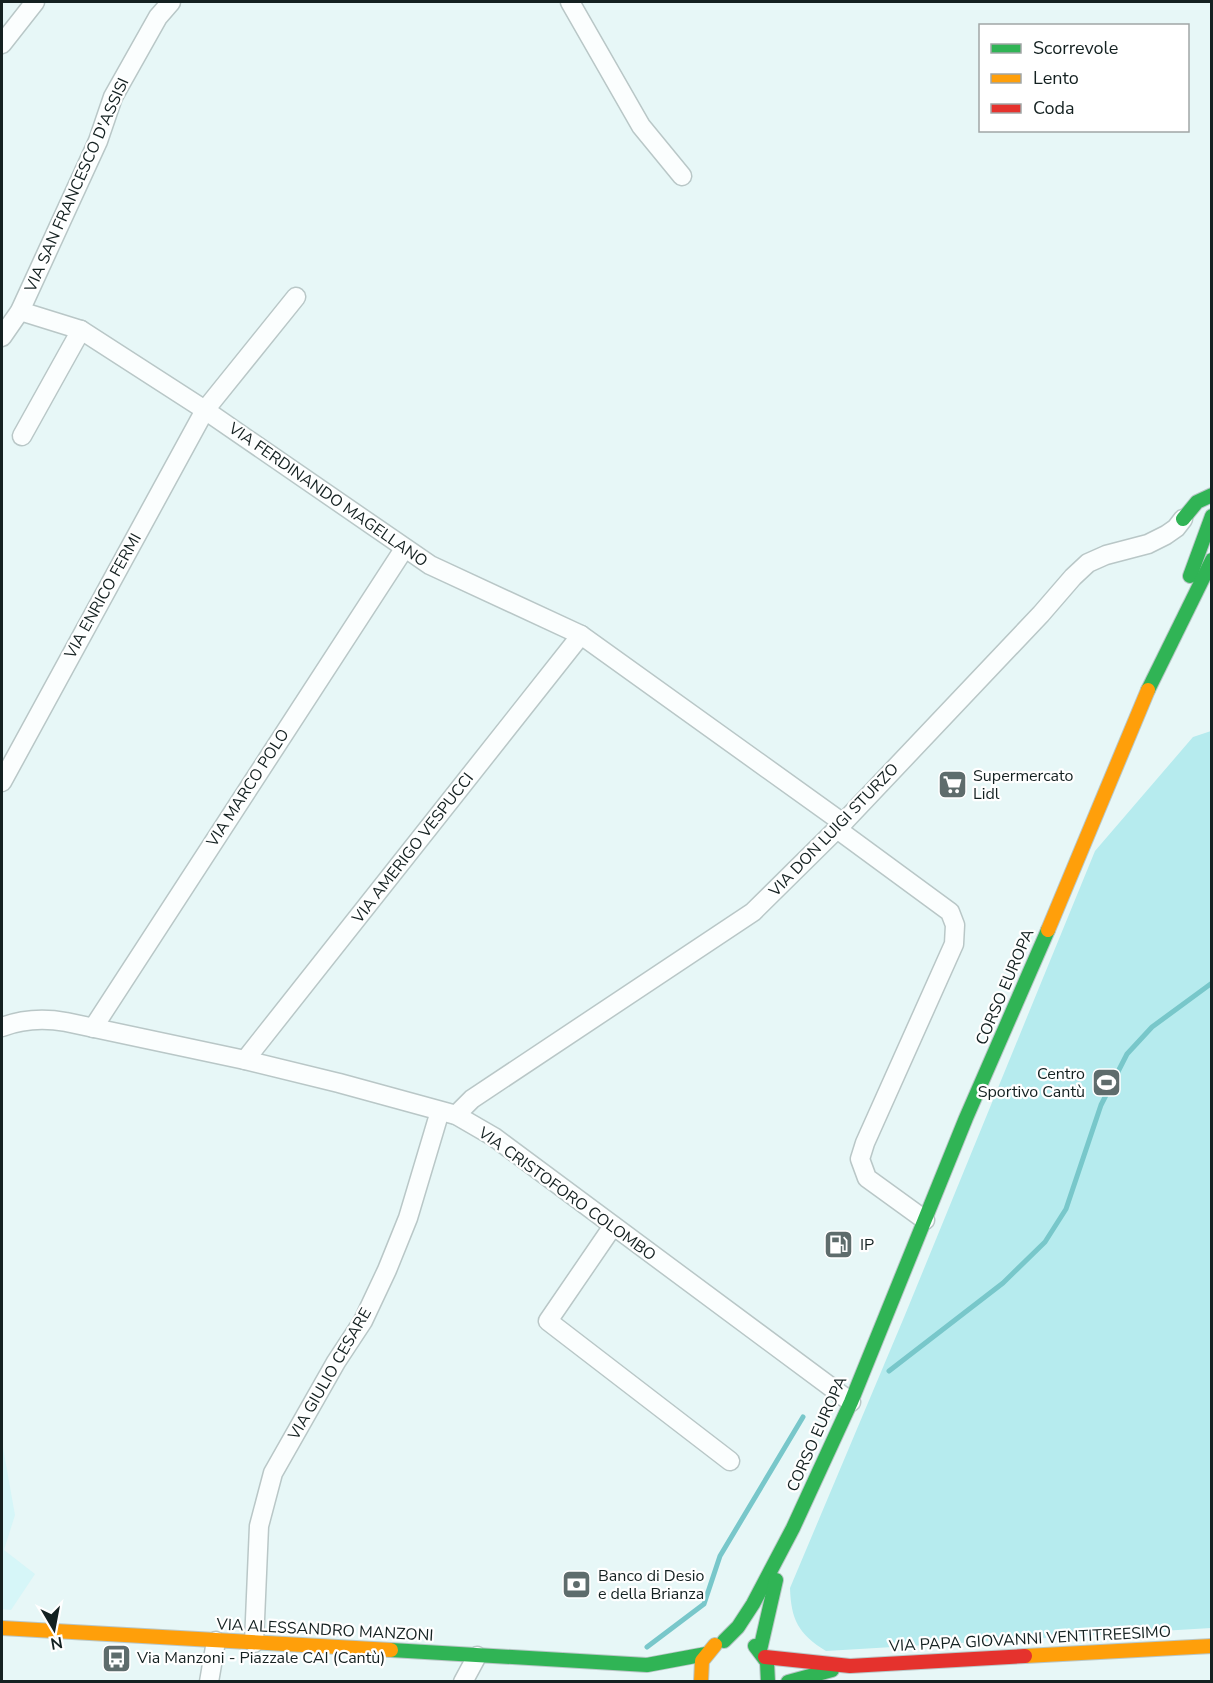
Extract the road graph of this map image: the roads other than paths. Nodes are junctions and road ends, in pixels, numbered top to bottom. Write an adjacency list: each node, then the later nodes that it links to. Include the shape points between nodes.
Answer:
1 (35, 2): 4 (street)
2 (171, 2): 7 (street, VIA SAN FRANCESCO D'ASSISI, via 158,16 113,98 98,141)
3 (570, 2): 5 (street, via 641,126)
4 (2, 44)
5 (682, 176)
6 (296, 297): 10 (street, VIA ENRICO FERMI)
7 (20, 311): 8 (street, VIA FERDINANDO MAGELLANO); 9 (street, VIA SAN FRANCESCO D'ASSISI)
8 (81, 330): 10 (street, VIA FERDINANDO MAGELLANO); 11 (street)
9 (2, 337)
10 (206, 410): 15 (street, VIA FERDINANDO MAGELLANO); 20 (street, VIA ENRICO FERMI)
11 (22, 436)
12 (1212, 495): 14 (main road, via 1197,502)
13 (1212, 516): 19 (main road)
14 (1183, 519): 21 (street, VIA DON LUIGI STURZO, via 1166,535 1106,555 1072,577)
15 (404, 549): 18 (street, VIA FERDINANDO MAGELLANO, via 430,566); 23 (street, VIA MARCO POLO)
16 (1212, 560): 19 (main road, CORSO EUROPA)
17 (1204, 606): 19 (main road)
18 (581, 635): 21 (street, VIA FERDINANDO MAGELLANO); 24 (street, VIA AMERIGO VESPUCCI)
19 (1156, 673): 26 (main road, CORSO EUROPA)
20 (2, 782)
21 (840, 826): 25 (street, VIA DON LUIGI STURZO, via 753,912); 26 (street, VIA FERDINANDO MAGELLANO, via 950,912 955,925 954,944 860,1159 867,1178)
22 (2, 1028): 23 (street, VIA CRISTOFORO COLOMBO, via 47,1018)
23 (93, 1028): 24 (street, VIA CRISTOFORO COLOMBO)
24 (245, 1060): 25 (street, VIA CRISTOFORO COLOMBO)
25 (448, 1113): 27 (street, VIA CRISTOFORO COLOMBO, via 494,1137); 34 (street, VIA GIULIO CESARE, via 363,1321 273,1473 258,1526)
26 (925, 1220): 28 (main road, CORSO EUROPA)
27 (613, 1226): 28 (street, VIA CRISTOFORO COLOMBO); 29 (street, via 548,1321)
28 (851, 1402): 30 (main road, CORSO EUROPA)
29 (730, 1461)
30 (793, 1528): 33 (main road, CORSO EUROPA, via 753,1605); 36 (main road, CORSO EUROPA, via 775,1583)
31 (2, 1628): 32 (main road, VIA ALESSANDRO MANZONI)
32 (216, 1641): 34 (main road, VIA ALESSANDRO MANZONI); 42 (street)
33 (724, 1641): 36 (main road, VIA PAPA GIOVANNI VENTITREESIMO, via 745,1641); 37 (main road, CORSO EUROPA)
34 (254, 1643): 38 (main road, VIA ALESSANDRO MANZONI)
35 (1212, 1646): 40 (main road, VIA PAPA GIOVANNI VENTITREESIMO)
36 (763, 1653): 40 (main road, VIA PAPA GIOVANNI VENTITREESIMO); 45 (main road, CORSO EUROPA, via 769,1666)
37 (706, 1654): 39 (main road, VIA ALESSANDRO MANZONI); 44 (main road, via 700,1669)
38 (477, 1656): 39 (main road, VIA ALESSANDRO MANZONI); 43 (street)
39 (648, 1665): 41 (main road, VIA ALESSANDRO MANZONI)
40 (850, 1666): 46 (main road, VIA PAPA GIOVANNI VENTITREESIMO)
41 (669, 1674)
42 (209, 1682)
43 (463, 1682)
44 (701, 1682)
45 (768, 1682)
46 (788, 1682)

